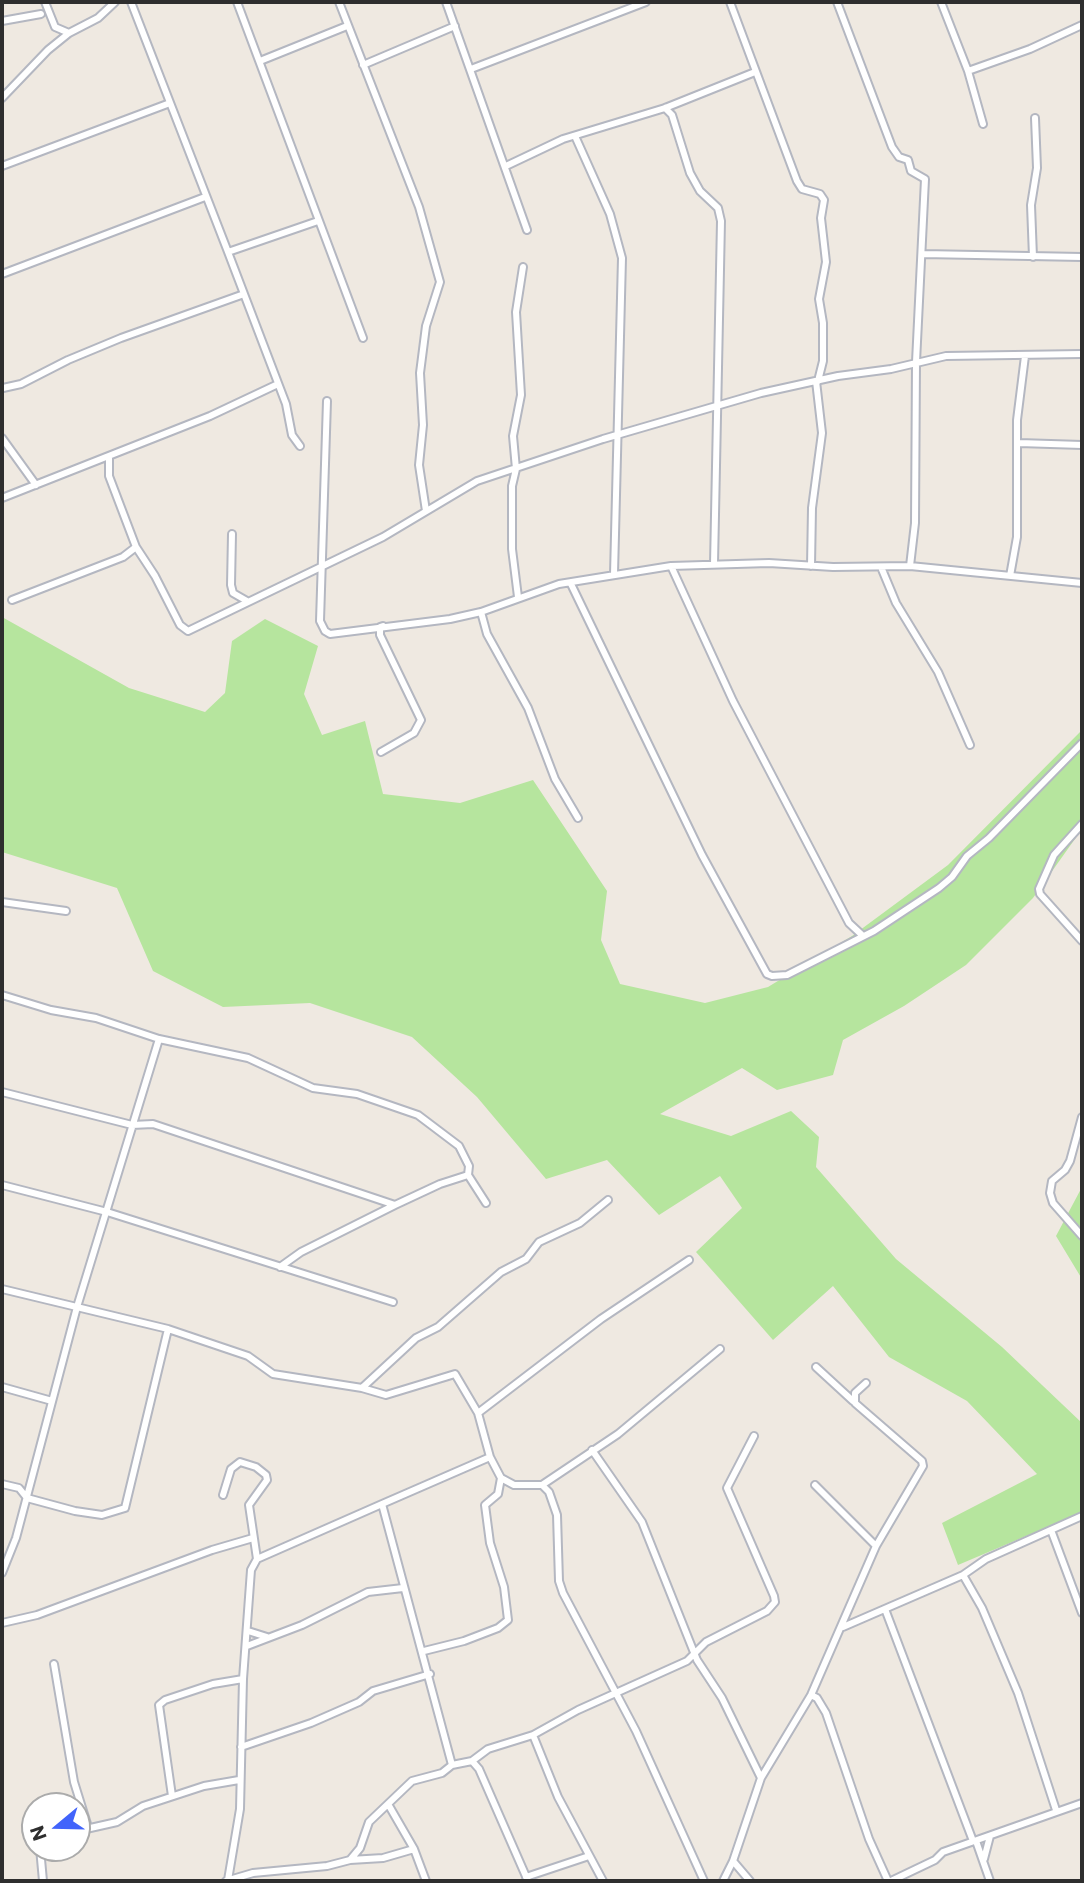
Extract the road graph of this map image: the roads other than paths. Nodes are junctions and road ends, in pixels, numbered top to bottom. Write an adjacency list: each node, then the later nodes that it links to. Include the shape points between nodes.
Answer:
1 (115, 2): 17 (street, via 98,18)
2 (131, 2): 24 (street)
3 (237, 2): 18 (street)
4 (339, 2): 15 (street)
5 (446, 2): 16 (street)
6 (646, 2): 20 (street)
7 (730, 2): 22 (street)
8 (837, 2): 37 (street, via 892,147 899,158 908,160 911,171 925,179)
9 (941, 2): 21 (street)
10 (46, 3): 11 (street); 13 (street)
11 (41, 14): 12 (street); 13 (street)
12 (2, 20)
13 (51, 20): 17 (street, via 61,32)
14 (1082, 25): 21 (street)
15 (347, 26): 18 (street); 19 (street)
16 (454, 26): 19 (street); 20 (street)
17 (69, 33): 23 (street)
18 (260, 61): 34 (street)
19 (363, 65): 61 (street, via 419,207 440,282 426,326 420,373 423,425 419,465)
20 (471, 69): 32 (street)
21 (968, 71): 29 (street)
22 (755, 72): 25 (street); 47 (street, via 799,187 824,200 821,218 826,262 819,299 823,361)
23 (2, 99)
24 (170, 103): 31 (street); 33 (street)
25 (675, 104): 26 (street); 27 (street)
26 (665, 108): 27 (street); 30 (street)
27 (672, 115): 51 (street, via 690,173 720,212)
28 (1035, 118): 38 (street)
29 (983, 124)
30 (575, 136): 32 (street); 52 (street, via 610,214 622,258)
31 (2, 166)
32 (506, 166): 35 (street)
33 (205, 197): 36 (street); 41 (street)
34 (318, 221): 36 (street); 43 (street)
35 (527, 230)
36 (228, 252): 42 (street)
37 (923, 254): 38 (street); 46 (street)
38 (1033, 257): 39 (street)
39 (1082, 257)
40 (523, 268): 58 (street, via 516,312 521,395 513,436)
41 (2, 274)
42 (244, 294): 48 (street); 49 (street, via 121,338 22,384)
43 (363, 338)
44 (1082, 354): 45 (street)
45 (1025, 356): 46 (street, via 946,356); 54 (street, via 1019,384)
46 (916, 362): 47 (street); 68 (street, via 915,523)
47 (817, 381): 51 (street); 67 (street, via 822,433 811,508)
48 (278, 384): 56 (street, via 292,435); 57 (street)
49 (3, 388)
50 (327, 401): 65 (street)
51 (718, 406): 52 (street); 64 (street)
52 (620, 435): 58 (street); 70 (street)
53 (2, 438): 59 (street)
54 (1019, 443): 55 (street); 71 (street, via 1017,537)
55 (1082, 445)
56 (300, 446)
57 (109, 457): 59 (street); 63 (street, via 109,476)
58 (516, 469): 61 (street, via 477,481); 74 (street, via 512,528)
59 (36, 485): 60 (street)
60 (2, 498)
61 (426, 511): 65 (street)
62 (232, 534): 76 (street, via 230,585 233,593)
63 (136, 547): 75 (street, via 123,557); 76 (street, via 185,630)
64 (714, 564): 66 (street); 67 (street)
65 (322, 566): 76 (street); 78 (street, via 320,621 325,631)
66 (671, 566): 70 (street); 86 (street, via 733,701 849,923)
67 (811, 566): 69 (street)
68 (910, 566): 69 (street); 71 (street)
69 (881, 567): 80 (street, via 902,614 938,672)
70 (614, 574): 73 (street)
71 (1010, 576): 72 (street)
72 (1082, 583)
73 (571, 584): 74 (street); 86 (street, via 702,855 767,974 787,975)
74 (518, 597): 77 (street)
75 (12, 600)
76 (247, 601)
77 (481, 612): 78 (street); 82 (street, via 487,634 528,708 555,779)
78 (383, 626): 81 (street, via 380,635 421,720 414,733)
79 (1082, 744): 86 (street, via 967,856 952,877 904,914)
80 (970, 745)
81 (381, 752)
82 (578, 818)
83 (1082, 824): 87 (street, via 1054,855 1039,888)
84 (2, 902): 85 (street)
85 (66, 911)
86 (863, 936)
87 (1082, 942)
88 (2, 995): 89 (street)
89 (159, 1039): 92 (street); 93 (street, via 248,1058 313,1088 357,1094 418,1115 459,1146 469,1166)
90 (2, 1092): 92 (street)
91 (1082, 1117): 99 (street, via 1070,1161 1052,1181 1050,1194)
92 (132, 1125): 97 (street, via 153,1124); 98 (street)
93 (468, 1175): 96 (street); 97 (street)
94 (2, 1185): 98 (street)
95 (608, 1200): 110 (street, via 580,1223 539,1242 526,1259 501,1272 436,1328 416,1338)
96 (486, 1203)
97 (395, 1205): 101 (street)
98 (107, 1212): 101 (street); 104 (street)
99 (1082, 1236)
100 (689, 1260): 113 (street, via 601,1319)
101 (280, 1267): 103 (street)
102 (2, 1289): 104 (street)
103 (393, 1302)
104 (77, 1307): 105 (street); 111 (street)
105 (168, 1329): 110 (street, via 248,1356 273,1374); 122 (street, via 125,1508 102,1515)
106 (720, 1349): 115 (street, via 618,1434)
107 (816, 1367): 112 (street)
108 (866, 1383): 112 (street, via 855,1392)
109 (2, 1387): 111 (street)
110 (362, 1388): 113 (street, via 386,1395 455,1374)
111 (52, 1401): 122 (street)
112 (853, 1401): 127 (street, via 923,1464)
113 (478, 1413): 116 (street)
114 (754, 1436): 140 (street, via 727,1488 775,1602 767,1611 706,1642)
115 (592, 1450): 119 (street); 140 (street, via 642,1522)
116 (490, 1457): 117 (street); 123 (street)
117 (501, 1478): 119 (street, via 514,1485); 139 (street, via 498,1493 485,1504 508,1620 464,1641)
118 (2, 1483): 122 (street, via 19,1488)
119 (542, 1485): 144 (street, via 554,1501 557,1515 563,1593)
120 (815, 1485): 127 (street)
121 (223, 1495): 126 (street, via 230,1469 240,1462 267,1475 249,1504)
122 (27, 1498): 129 (street)
123 (382, 1504): 128 (street); 131 (street)
124 (1082, 1516): 125 (street)
125 (1051, 1530): 130 (street); 133 (street)
126 (253, 1538): 128 (street); 134 (street, via 37,1615)
127 (876, 1546): 135 (street)
128 (257, 1559): 136 (street, via 251,1570)
129 (2, 1573)
130 (962, 1575): 132 (street); 158 (street, via 982,1608 1018,1693)
131 (403, 1588): 137 (street, via 368,1592); 139 (street)
132 (885, 1609): 135 (street); 161 (street)
133 (1082, 1613)
134 (2, 1623)
135 (843, 1628): 145 (street)
136 (248, 1631): 137 (street); 138 (street)
137 (267, 1637): 138 (street)
138 (247, 1646): 143 (street)
139 (424, 1651): 142 (street)
140 (695, 1654): 144 (street); 152 (street)
141 (54, 1664): 154 (street)
142 (430, 1674): 147 (street, via 373,1691 311,1723); 150 (street)
143 (243, 1679): 147 (street); 155 (street, via 213,1684 159,1705)
144 (615, 1694): 146 (street); 173 (street)
145 (810, 1695): 152 (street); 176 (street, via 826,1713 869,1839)
146 (533, 1735): 148 (street); 163 (street)
147 (241, 1747): 153 (street)
148 (481, 1755): 149 (street); 151 (street)
149 (472, 1761): 150 (street); 151 (street)
150 (452, 1765): 157 (street, via 442,1773 412,1781)
151 (479, 1769): 168 (street)
152 (761, 1778): 165 (street)
153 (239, 1780): 155 (street); 170 (street, via 240,1809)
154 (77, 1792)
155 (172, 1796): 159 (street, via 117,1822)
156 (1082, 1803): 158 (street)
157 (388, 1804): 162 (street); 164 (street, via 369,1822 360,1848)
158 (1056, 1810): 160 (street)
159 (91, 1826)
160 (990, 1836): 161 (street); 166 (street)
161 (975, 1841): 166 (street); 176 (street, via 943,1852)
162 (414, 1849): 164 (street, via 375,1860); 171 (street)
163 (589, 1856): 168 (street); 172 (street)
164 (350, 1860): 170 (street, via 253,1873)
165 (733, 1861): 174 (street); 175 (street)
166 (983, 1861): 177 (street)
167 (41, 1862): 169 (street)
168 (527, 1879)
169 (43, 1881)
170 (227, 1881)
171 (426, 1881)
172 (603, 1881)
173 (704, 1881)
174 (723, 1881)
175 (750, 1881)
176 (889, 1881)
177 (990, 1881)

